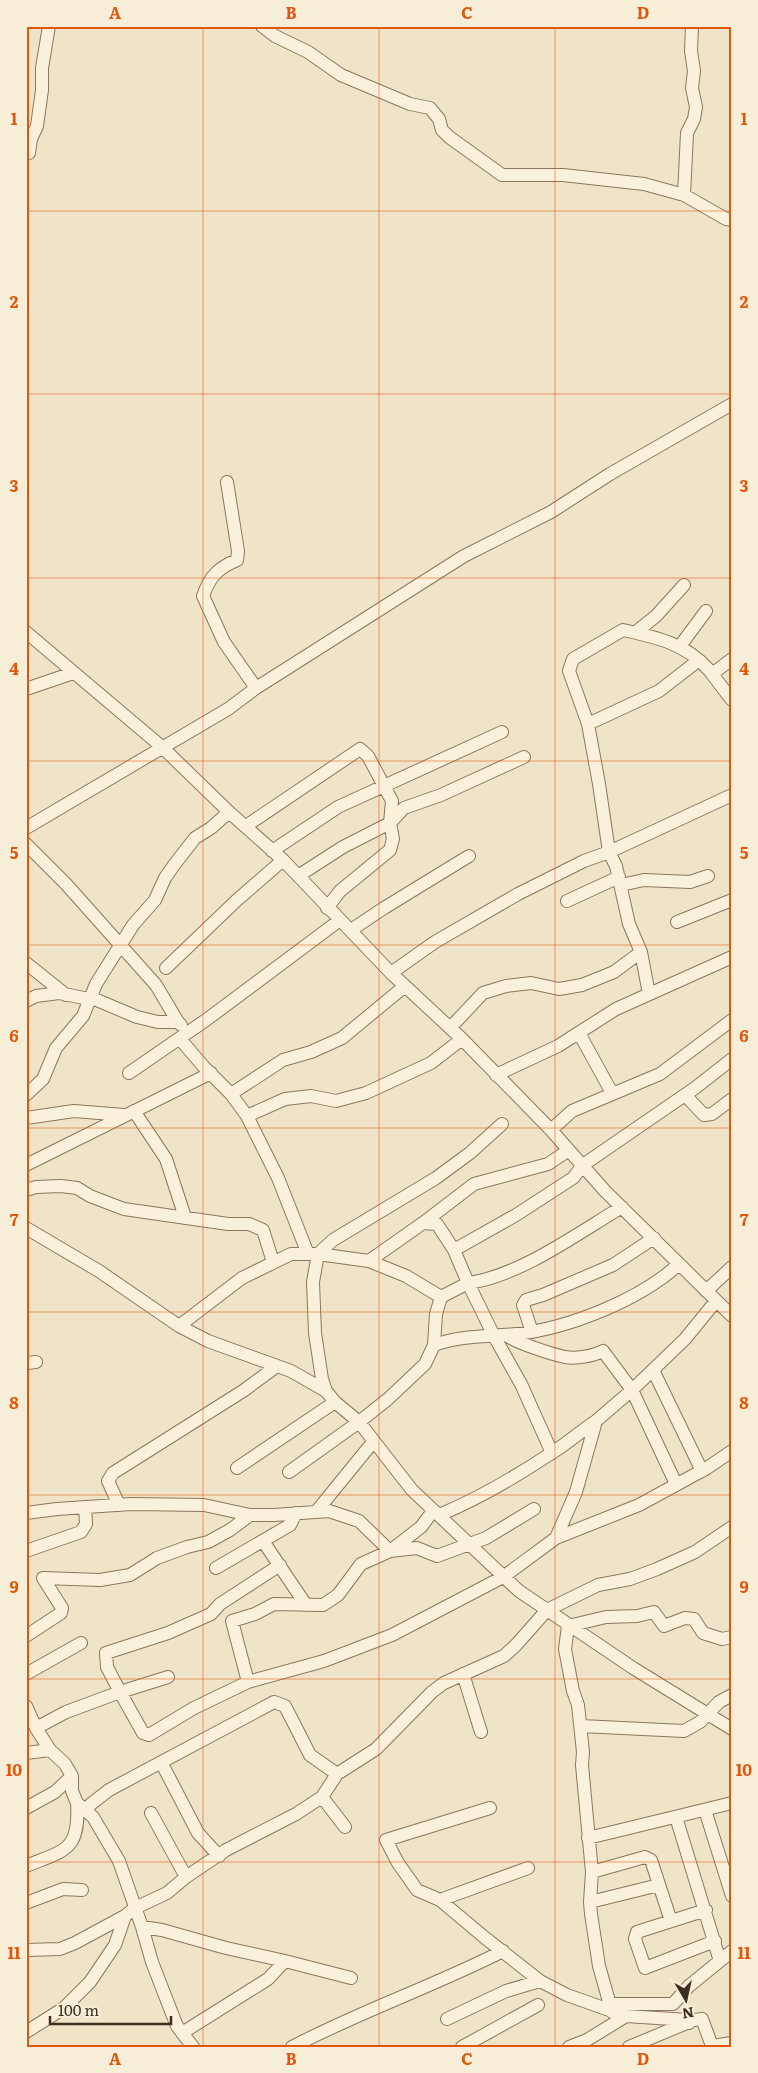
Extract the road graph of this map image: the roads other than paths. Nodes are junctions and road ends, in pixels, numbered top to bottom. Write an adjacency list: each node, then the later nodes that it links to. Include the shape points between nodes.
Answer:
1 (49, 26): 4 (street, via 37,126)
2 (262, 26): 5 (street, via 341,75 410,104 430,108 448,137 502,175 599,178 644,184)
3 (692, 26): 5 (street, via 692,88 696,107 687,133)
4 (29, 153)
5 (684, 195): 6 (street)
6 (732, 220)
7 (732, 404): 18 (street, via 551,512 464,556)
8 (227, 482): 18 (street, via 237,560 224,566 209,580 203,596 224,642)
9 (684, 586): 11 (street)
10 (706, 611): 13 (street)
11 (636, 632): 13 (street); 21 (street, via 623,630 573,659 569,671)
12 (28, 636): 16 (street)
13 (680, 646): 15 (street)
14 (732, 659): 17 (street)
15 (699, 660): 17 (street); 21 (street, via 659,691)
16 (73, 673): 19 (street); 23 (street)
17 (712, 674): 20 (street)
18 (256, 688): 23 (street, via 228,709)
19 (26, 689)
20 (732, 700)
21 (588, 724): 33 (street)
22 (502, 732): 25 (street)
23 (162, 747): 27 (street); 30 (street)
24 (524, 757): 28 (street, via 441,795 404,808)
25 (385, 787): 28 (street, via 392,801); 29 (street, via 368,756 360,749); 32 (street, via 338,807)
26 (732, 795): 33 (street)
27 (229, 812): 29 (street); 45 (street, via 194,838 165,878 156,900 133,925)
28 (390, 823): 36 (street, via 343,846); 41 (street, via 393,839 390,850 340,891)
29 (246, 826): 32 (street)
30 (26, 828)
31 (26, 844): 45 (street)
32 (272, 851): 35 (street)
33 (609, 852): 38 (street); 50 (street, via 518,894 435,942)
34 (469, 856): 44 (street)
35 (283, 860): 36 (street); 49 (street)
36 (298, 876): 41 (street)
37 (708, 876): 38 (street, via 690,882)
38 (620, 881): 40 (street); 46 (street, via 629,924)
39 (732, 900): 43 (street)
40 (567, 901)
41 (327, 908): 42 (street)
42 (340, 920): 44 (street); 60 (street)
43 (677, 922)
44 (352, 930): 50 (street)
45 (122, 946): 54 (street, via 96,984); 57 (street, via 156,985)
46 (641, 952): 52 (street); 58 (street, via 614,972 582,985 559,989 531,983 483,992)
47 (732, 958): 52 (street)
48 (26, 963): 53 (street)
49 (166, 968)
50 (391, 972): 51 (street)
51 (405, 986): 58 (street); 67 (street, via 342,1038 283,1060)
52 (649, 994): 59 (street, via 616,1009)
53 (66, 995): 54 (street); 55 (street, via 50,993)
54 (92, 998): 57 (street, via 137,1017); 68 (street, via 83,1016 56,1048 43,1079)
55 (26, 1001)
56 (732, 1020): 66 (street, via 660,1074)
57 (178, 1022): 60 (street)
58 (450, 1028): 61 (street)
59 (579, 1033): 65 (street); 66 (street)
60 (184, 1036): 63 (street); 64 (street)
61 (462, 1039): 65 (street); 72 (street, via 431,1063 366,1094 336,1101 311,1096 285,1099)
62 (732, 1060): 69 (street)
63 (129, 1073)
64 (211, 1073): 67 (street); 71 (street)
65 (496, 1075): 75 (street)
66 (612, 1093): 75 (street, via 572,1111)
67 (231, 1094): 72 (street)
68 (26, 1095)
69 (685, 1095): 70 (street, via 704,1114 712,1114); 78 (street)
70 (732, 1098)
71 (129, 1113): 73 (street, via 74,1111); 77 (street); 81 (street, via 166,1159)
72 (247, 1116): 86 (street)
73 (26, 1118)
74 (502, 1124): 86 (street, via 436,1178)
75 (551, 1130): 76 (street)
76 (570, 1150): 78 (street); 82 (street, via 548,1164 474,1184)
77 (26, 1165)
78 (583, 1165): 80 (street); 85 (street, via 573,1178)
79 (26, 1190): 81 (street, via 61,1186 77,1188 124,1209)
80 (622, 1207): 84 (street); 91 (street, via 540,1256 485,1280)
81 (185, 1216): 88 (street, via 228,1224 249,1224 263,1230)
82 (423, 1223): 85 (street, via 437,1224); 87 (street)
83 (26, 1228): 96 (street, via 99,1271)
84 (654, 1238): 89 (street); 97 (street, via 613,1265 526,1300 523,1305)
85 (454, 1250): 91 (street)
86 (313, 1254): 87 (street); 88 (street, via 291,1254); 103 (street, via 315,1333)
87 (369, 1261): 93 (street, via 406,1276)
88 (273, 1262): 96 (street, via 242,1278)
89 (679, 1264): 92 (street); 97 (street, via 667,1275 614,1305 569,1324)
90 (732, 1267): 92 (street)
91 (468, 1283): 93 (street); 98 (street)
92 (706, 1291): 94 (street)
93 (442, 1297): 99 (street, via 436,1314)
94 (716, 1300): 95 (street); 101 (street)
95 (732, 1316)
96 (179, 1326): 100 (street, via 208,1341)
97 (532, 1332): 98 (street)
98 (500, 1336): 99 (street, via 460,1338); 102 (street, via 566,1357 594,1355 603,1351); 109 (street)
99 (434, 1345): 106 (street, via 425,1364)
100 (277, 1366): 103 (street); 114 (street, via 113,1473 108,1481)
101 (653, 1370): 102 (street); 111 (street)
102 (632, 1390): 105 (street); 113 (street)
103 (326, 1391): 104 (street)
104 (334, 1402): 106 (street); 110 (street)
105 (596, 1421): 109 (street); 123 (street, via 576,1492)
106 (359, 1422): 107 (street); 112 (street)
107 (373, 1442): 117 (street); 119 (street, via 412,1490)
108 (732, 1451): 111 (street)
109 (552, 1453): 119 (street, via 466,1502)
110 (236, 1468)
111 (702, 1471): 113 (street)
112 (289, 1472)
113 (676, 1484): 123 (street, via 639,1505)
114 (119, 1505): 115 (street); 121 (street, via 204,1505)
115 (85, 1507): 120 (street); 126 (street, via 86,1524 81,1532)
116 (534, 1509): 125 (street, via 486,1538)
117 (316, 1512): 118 (street); 127 (street, via 329,1511 359,1520)
118 (296, 1513): 121 (street); 124 (street, via 290,1525)
119 (436, 1513): 125 (street); 127 (street)
120 (26, 1514)
121 (250, 1515): 134 (street, via 208,1542 157,1558 130,1575 100,1580 43,1578 62,1613)
122 (732, 1527): 132 (street, via 672,1562 630,1579 598,1585)
123 (556, 1538): 130 (street)
124 (263, 1540): 128 (street); 129 (street)
125 (468, 1544): 127 (street, via 437,1556 417,1548); 130 (street)
126 (26, 1551)
127 (390, 1551): 131 (street, via 361,1564 338,1595 323,1605)
128 (280, 1566): 131 (street); 141 (street, via 220,1604 211,1614 168,1633 106,1653 106,1667)
129 (216, 1568)
130 (503, 1577): 132 (street); 140 (street, via 392,1635 324,1661)
131 (306, 1604): 140 (street, via 274,1604 232,1621)
132 (547, 1610): 133 (street); 138 (street, via 504,1656)
133 (568, 1626): 135 (street, via 606,1617 654,1612 664,1626 685,1618 694,1619 703,1633 722,1639); 144 (street); 145 (street, via 565,1649)
134 (26, 1636)
135 (731, 1637)
136 (81, 1643): 137 (street)
137 (26, 1674)
138 (463, 1674): 148 (street); 152 (street, via 432,1692 376,1749)
139 (168, 1677): 141 (street)
140 (248, 1682): 141 (street, via 194,1708 149,1735 143,1733)
141 (120, 1692): 146 (street, via 66,1712)
142 (732, 1695): 144 (street, via 719,1702)
143 (26, 1706): 146 (street)
144 (708, 1715): 145 (street, via 684,1731); 147 (street)
145 (581, 1726): 163 (street)
146 (36, 1728): 149 (street)
147 (732, 1730)
148 (481, 1732)
149 (50, 1750): 150 (street); 153 (street, via 66,1764)
150 (26, 1753)
151 (161, 1762): 152 (street, via 274,1702 285,1706 310,1754); 156 (street); 164 (street, via 198,1833)
152 (337, 1774): 154 (street)
153 (72, 1776): 156 (street, via 72,1791); 157 (street, via 55,1792)
154 (322, 1797): 162 (street); 164 (street)
155 (732, 1803): 159 (street)
156 (82, 1807): 165 (street, via 76,1834 66,1850); 175 (street, via 100,1826 119,1861)
157 (26, 1808)
158 (490, 1808): 172 (street, via 386,1840 417,1890)
159 (706, 1810): 161 (street); 171 (street)
160 (150, 1813): 168 (street)
161 (676, 1817): 163 (street); 176 (street)
162 (345, 1827)
163 (588, 1838): 167 (street)
164 (219, 1856): 168 (street)
165 (26, 1866)
166 (528, 1868): 172 (street)
167 (592, 1872): 169 (street, via 645,1857 651,1860); 173 (street)
168 (186, 1877): 175 (street, via 167,1892)
169 (659, 1885): 173 (street); 178 (street)
170 (82, 1890): 174 (street, via 63,1889)
171 (732, 1896)
172 (440, 1900): 183 (street)
173 (590, 1902): 189 (street, via 599,1966)
174 (26, 1903)
175 (135, 1908): 177 (street); 179 (street)
176 (706, 1910): 178 (street); 180 (street)
177 (125, 1916): 181 (street, via 75,1943 60,1948); 193 (street, via 115,1945 90,1982 64,2008)
178 (671, 1921): 180 (street, via 637,1932 635,1939 645,1968)
179 (142, 1927): 184 (street); 194 (street, via 152,1962)
180 (715, 1941): 185 (street)
181 (26, 1950)
182 (732, 1951): 185 (street)
183 (503, 1952): 187 (street); 197 (street, via 381,2004)
184 (285, 1961): 186 (street); 194 (street, via 268,1979)
185 (720, 1961): 189 (street, via 673,2004)
186 (351, 1978)
187 (540, 1981): 189 (street, via 567,1995); 191 (street, via 506,1991)
188 (538, 2005): 198 (street)
189 (611, 2008): 190 (street)
190 (626, 2016): 192 (street, via 688,2020); 199 (street)
191 (447, 2019)
192 (689, 2023): 195 (street, via 702,2019 712,2046); 200 (street)
193 (26, 2032)
194 (182, 2033): 196 (street)
195 (732, 2043)
196 (193, 2047)
197 (292, 2047)
198 (462, 2047)
199 (569, 2047)
200 (629, 2047)

